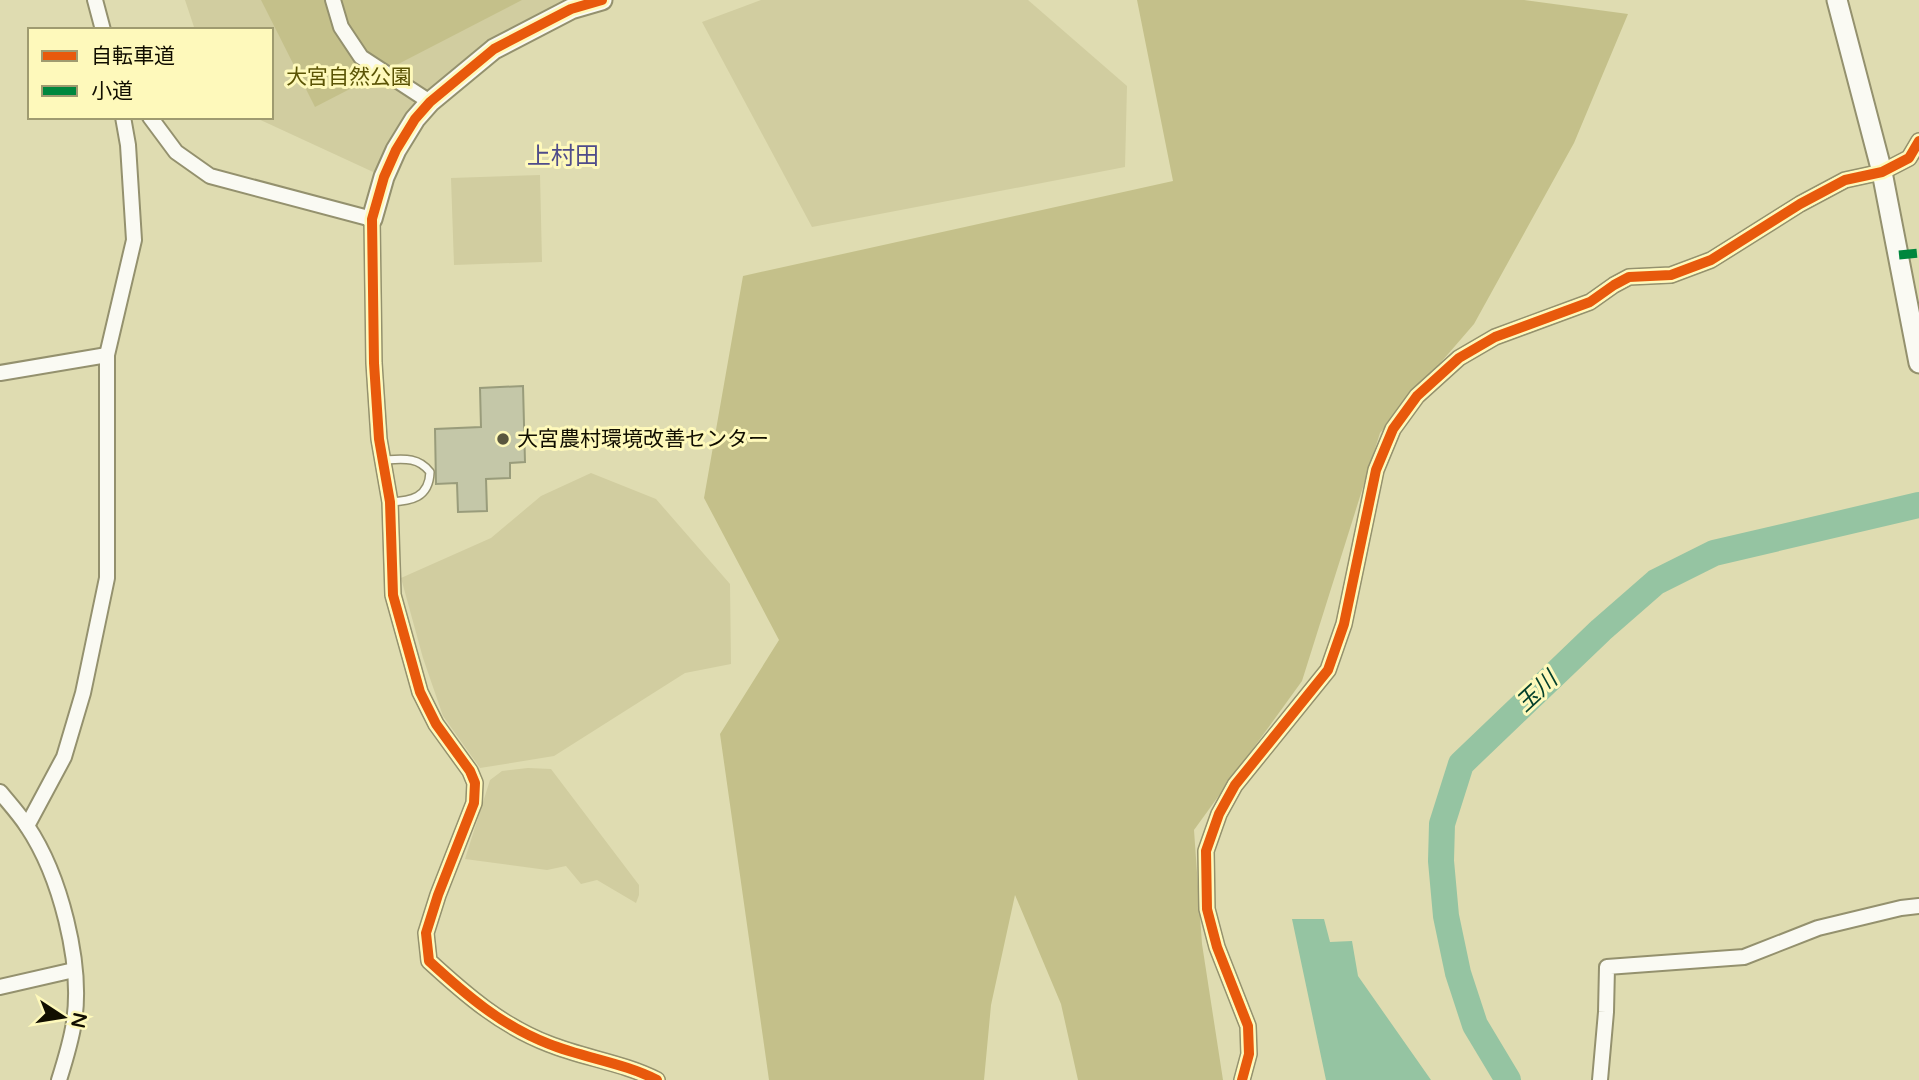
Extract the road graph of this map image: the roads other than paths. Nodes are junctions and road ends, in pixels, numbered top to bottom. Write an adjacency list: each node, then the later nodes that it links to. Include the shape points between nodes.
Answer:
1 (95, 0): 5 (street)
2 (332, 0): 6 (street, via 341,27 361,57)
3 (602, 0): 6 (main road, via 571,9 494,49)
4 (1837, 0): 10 (main road)
5 (102, 28)
6 (430, 102): 11 (main road, via 396,150)
7 (123, 119): 12 (street, via 134,240)
8 (151, 119): 11 (street, via 176,152 210,176)
9 (1919, 141): 10 (street, via 1909,158)
10 (1882, 172): 13 (main road); 24 (street, via 1845,180 1711,260 1671,275 1629,277 1590,302 1495,337 1450,365 1417,396 1393,429 1376,470 1344,624 1328,670 1235,785 1206,851 1207,909 1248,1026 1249,1054)
11 (372, 219): 15 (street, via 374,363)
12 (107, 355): 14 (street); 18 (street, via 107,578 83,694 64,757)
13 (1919, 363)
14 (0, 373)
15 (383, 460): 16 (street); 16 (lane, via 414,459 430,472 420,497)
16 (390, 502): 23 (street, via 393,595 420,692 475,783 474,803 426,933 429,961 500,1021 547,1044)
17 (0, 792): 18 (street)
18 (27, 826): 20 (street, via 53,881)
19 (1919, 906): 25 (street, via 1818,928 1744,957 1606,967)
20 (74, 970): 21 (street); 22 (street, via 74,1020)
21 (0, 987)
22 (60, 1080)
23 (657, 1080)
24 (1242, 1080)
25 (1600, 1080)

